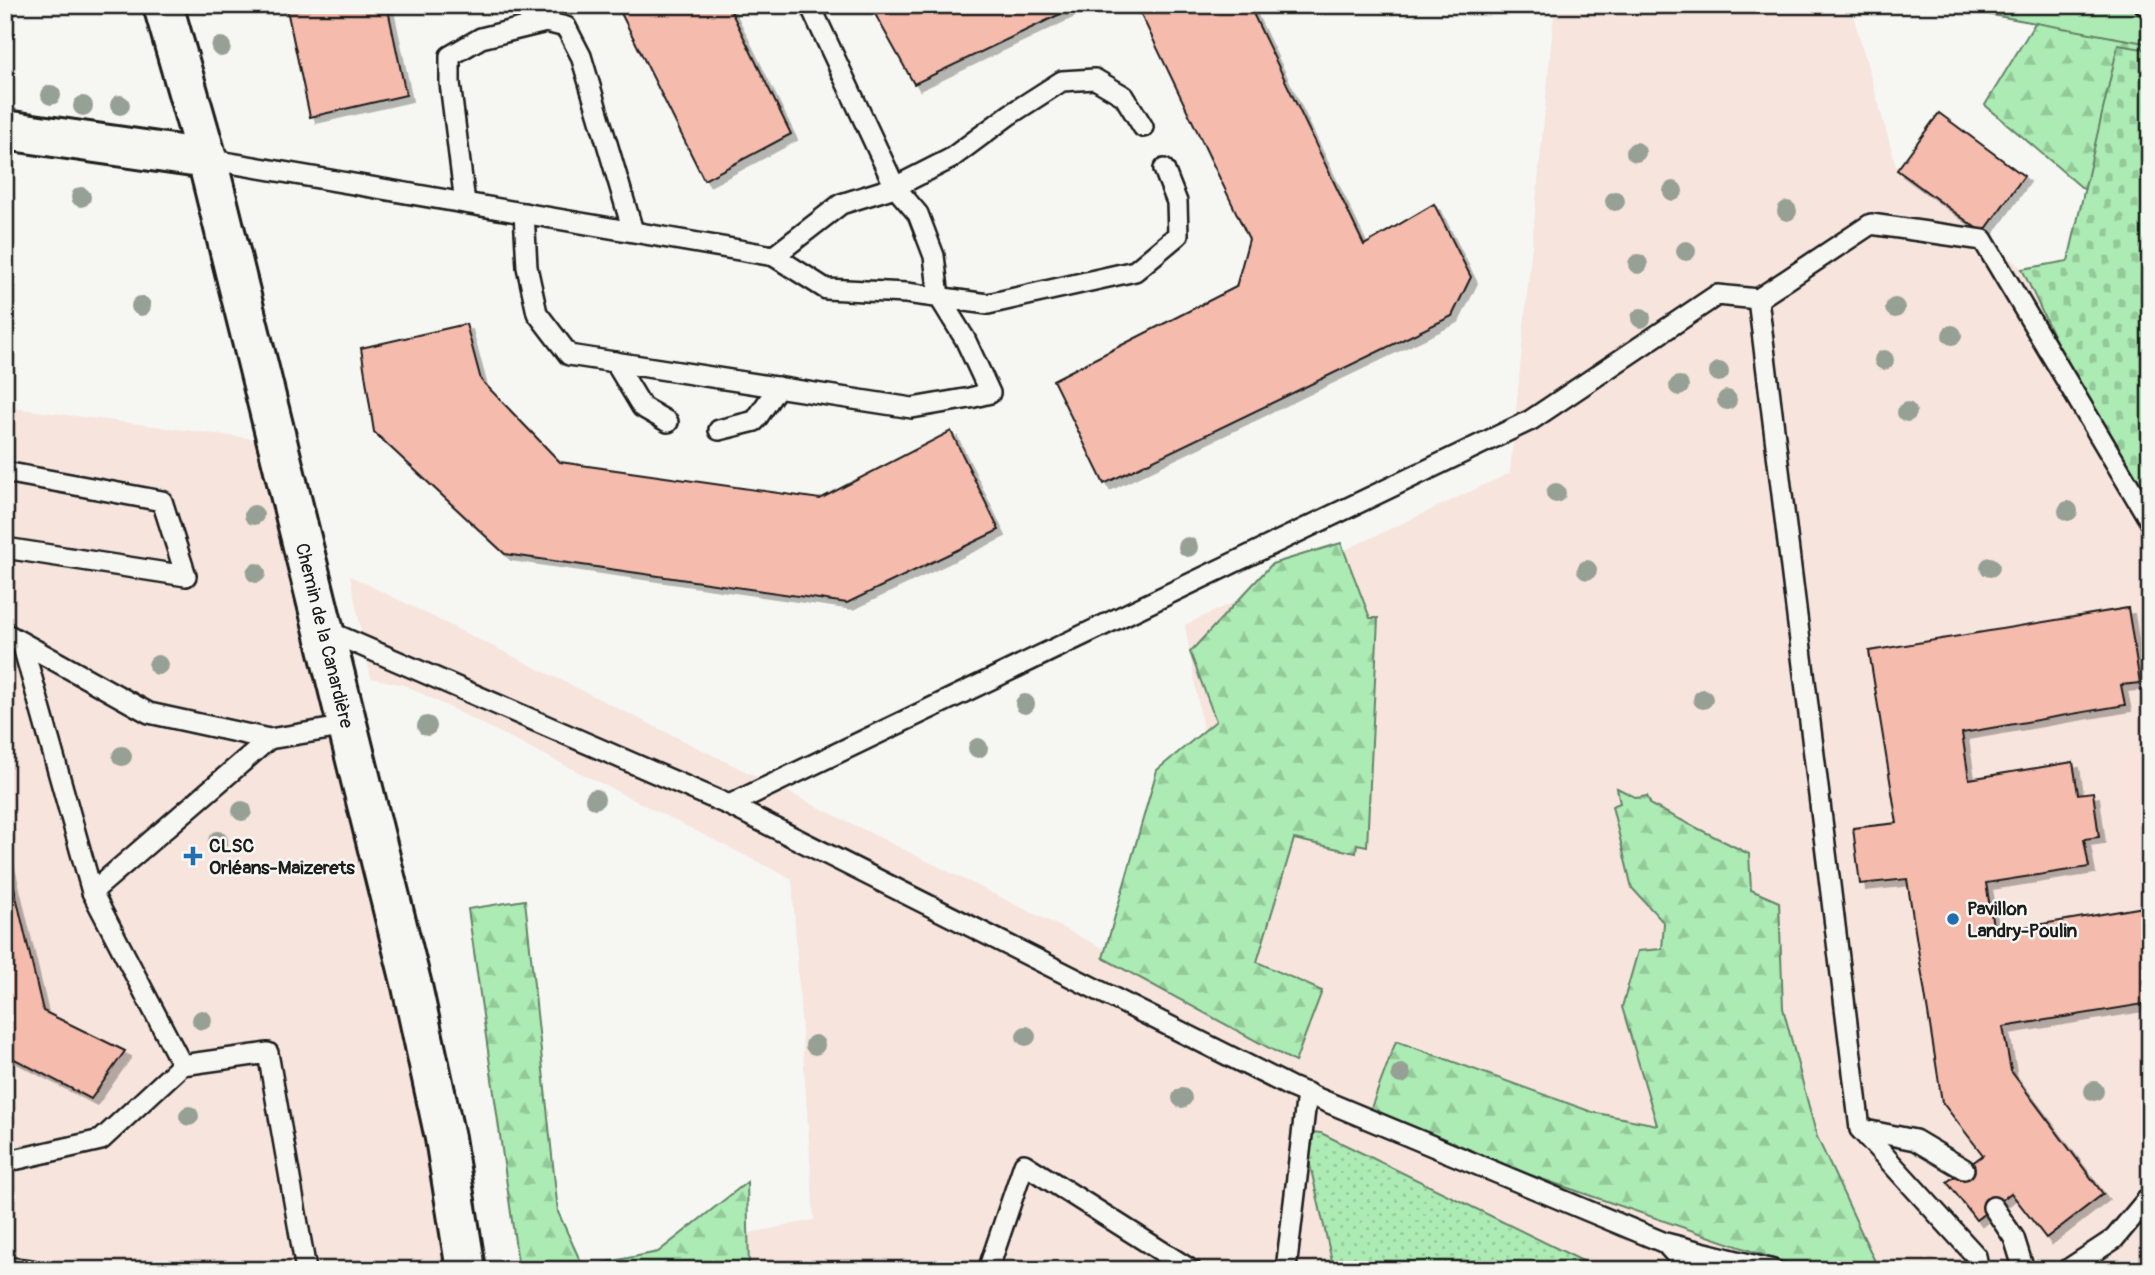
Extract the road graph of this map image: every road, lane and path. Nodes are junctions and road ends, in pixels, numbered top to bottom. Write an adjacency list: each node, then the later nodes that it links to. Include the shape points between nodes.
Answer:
1 (163, 5): 5 (main road, Chemin de la Canardière)
2 (810, 5): 7 (lane)
3 (1143, 127): 7 (lane, via 1124,96 1094,79 1062,81 950,159)
4 (5, 130): 5 (main road)
5 (207, 159): 8 (lane); 21 (main road, Chemin de la Canardière)
6 (1164, 169): 12 (lane, via 1177,202 1178,235 1135,271 988,304)
7 (895, 187): 11 (lane, via 841,204); 12 (lane, via 918,214 933,256)
8 (465, 203): 9 (lane); 10 (lane, via 450,56 481,38 546,22 566,27 581,56)
9 (524, 213): 10 (lane); 14 (lane, via 527,267 537,313 569,355)
10 (633, 231): 11 (lane)
11 (774, 256): 12 (lane, via 826,289)
12 (939, 298): 15 (lane, via 965,339 990,393 912,408)
13 (1758, 299): 19 (lane, via 1871,224 1983,240); 25 (lane, via 1717,295 1531,420); 29 (lane)
14 (615, 362): 15 (lane); 16 (lane, via 642,407)
15 (778, 387): 17 (lane, via 755,421)
16 (668, 422)
17 (719, 430)
18 (5, 472): 20 (lane, via 162,501 186,576)
19 (2150, 521)
20 (5, 548)
21 (323, 629): 23 (main road, Chemin de la Canardière); 25 (lane)
22 (14, 638): 24 (lane, via 149,713); 26 (lane)
23 (348, 726): 24 (lane); 39 (main road, Chemin de la Canardière, via 445,1138)
24 (269, 739): 26 (lane)
25 (729, 805): 28 (lane)
26 (92, 892): 27 (lane)
27 (182, 1065): 30 (lane, via 101,1140); 38 (lane, via 268,1053)
28 (1307, 1093): 34 (lane); 36 (lane)
29 (1860, 1129): 31 (lane, via 1915,1140); 44 (lane, via 1976,1256)
30 (5, 1162)
31 (1964, 1169)
32 (2150, 1196): 46 (lane, via 2114,1239)
33 (1993, 1207): 45 (lane, via 2014,1238)
34 (1665, 1243): 42 (lane); 43 (lane)
35 (5, 1267): 37 (lane)
36 (1286, 1267)
37 (31, 1270)
38 (306, 1270)
39 (466, 1270)
40 (988, 1270): 41 (lane, via 1024,1164)
41 (1191, 1270)
42 (1689, 1270)
43 (1773, 1270)
44 (1979, 1270)
45 (2024, 1270)
46 (2067, 1270)

